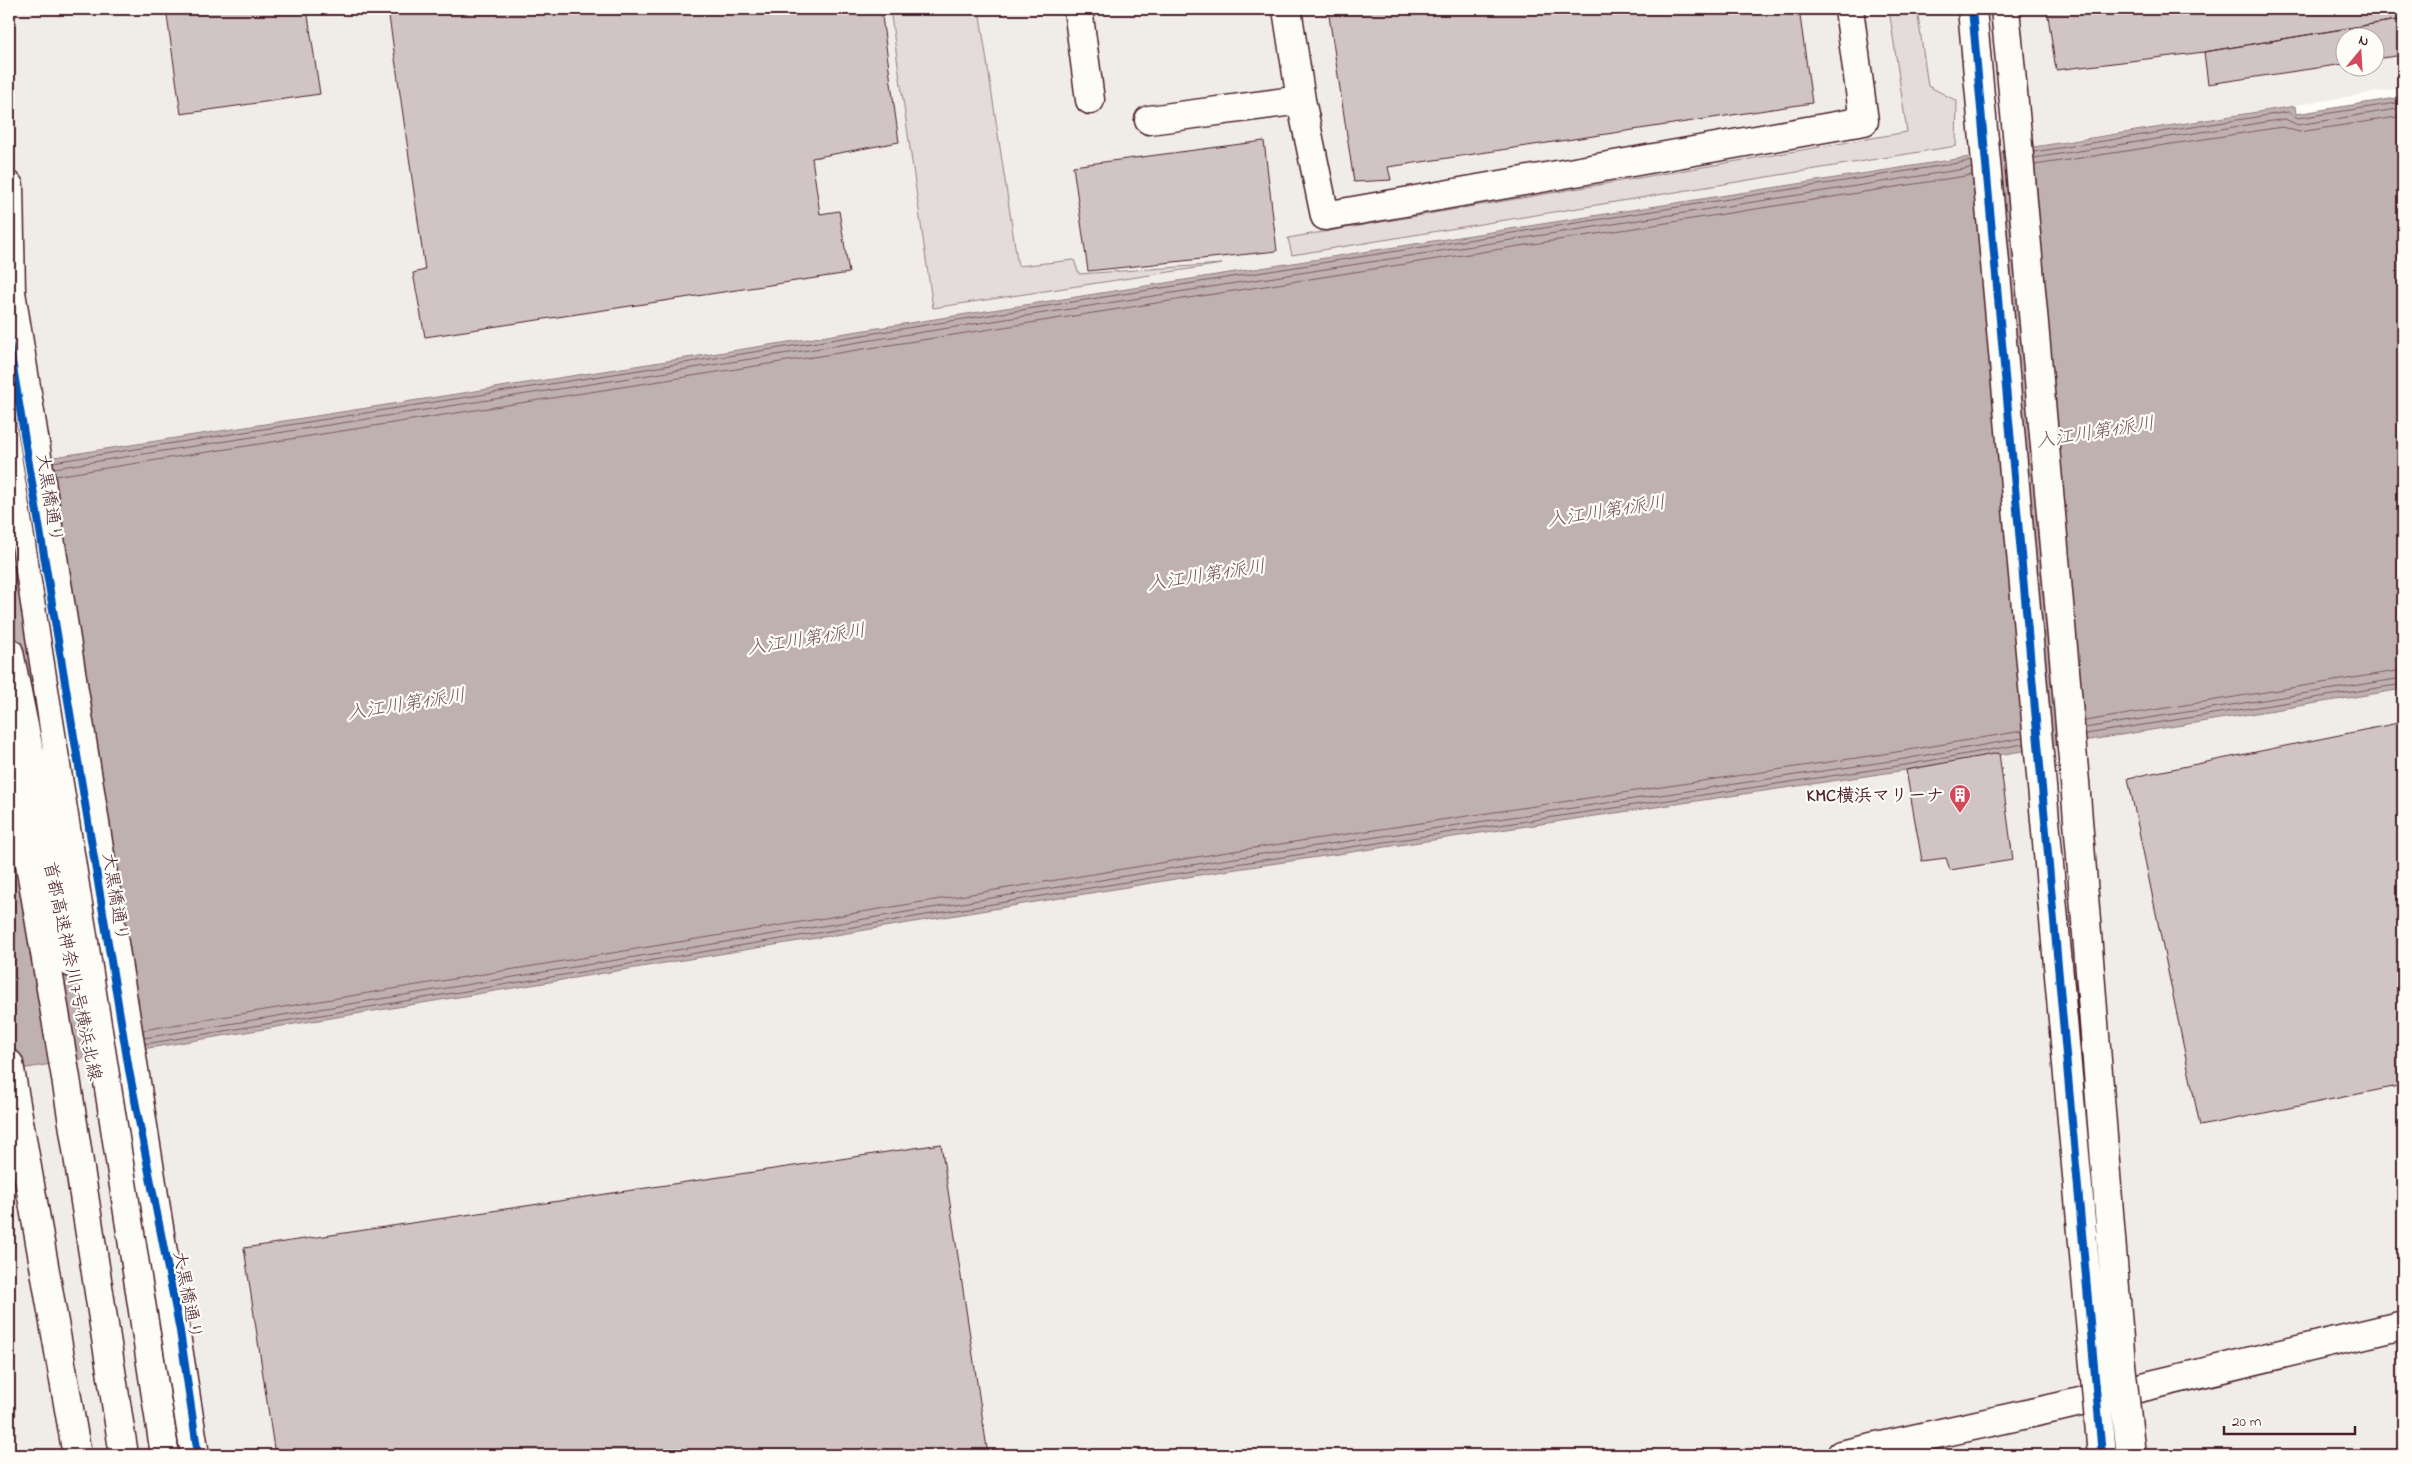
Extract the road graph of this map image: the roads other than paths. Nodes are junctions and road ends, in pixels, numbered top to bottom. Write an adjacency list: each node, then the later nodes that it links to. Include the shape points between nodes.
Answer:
1 (1078, 9): 6 (main road)
2 (1287, 9): 7 (main road)
3 (1849, 9): 7 (main road, via 1864,120 1325,216)
4 (1972, 9): 23 (main road, bridge)
5 (2006, 9): 24 (main road, bridge, via 2075,792 2120,1364)
6 (1090, 100)
7 (1301, 100): 8 (main road)
8 (1149, 120)
9 (9, 186): 10 (main road)
10 (10, 284): 21 (main road, bridge)
11 (9, 343): 21 (main road, 大黒橋通り, via 129,1070 180,1331)
12 (9, 433): 16 (main road)
13 (9, 652): 16 (main road, 首都高速神奈川7号横浜北線)
14 (9, 738): 19 (main road)
15 (9, 1064): 18 (main road)
16 (139, 1290): 20 (main road)
17 (2403, 1325): 22 (main road)
18 (77, 1455)
19 (124, 1455)
20 (165, 1455)
21 (197, 1455)
22 (1841, 1455)
23 (2102, 1455)
24 (2131, 1455)

